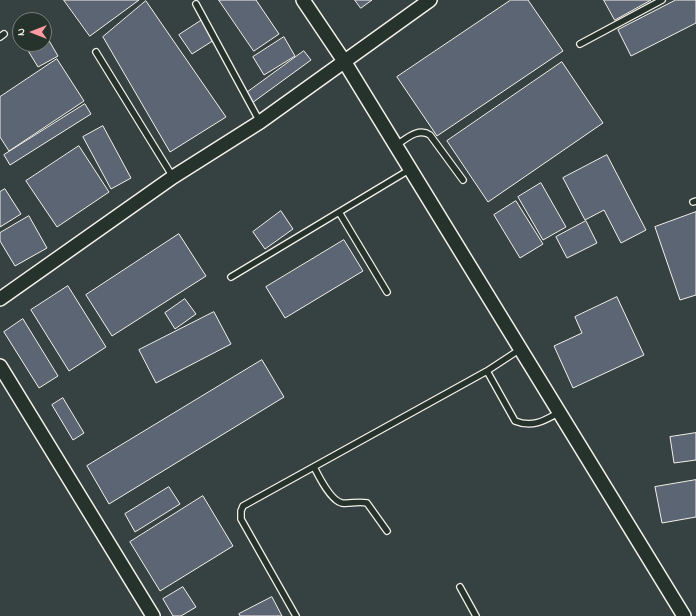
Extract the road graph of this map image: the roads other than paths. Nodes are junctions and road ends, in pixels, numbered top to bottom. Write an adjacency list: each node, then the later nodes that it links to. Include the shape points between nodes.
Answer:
1 (303, 0): 7 (street)
2 (430, 0): 7 (street)
3 (662, 0): 5 (lane)
4 (196, 4): 8 (lane)
5 (580, 44)
6 (96, 52): 11 (lane)
7 (344, 61): 8 (street); 9 (street)
8 (260, 122): 11 (street)
9 (394, 146): 10 (street); 12 (lane, via 424,131 430,135)
10 (409, 170): 13 (lane); 17 (street)
11 (173, 177): 16 (street)
12 (463, 180)
13 (339, 212): 14 (lane); 15 (lane)
14 (231, 277)
15 (387, 292)
16 (0, 299)
17 (519, 350): 19 (lane); 20 (street)
18 (1, 370): 24 (street)
19 (487, 371): 20 (lane, via 516,421 523,425 533,425); 21 (lane)
20 (558, 413): 27 (street)
21 (314, 467): 22 (lane, via 334,499 340,503 367,503); 25 (lane, via 243,506 241,511 241,519)
22 (387, 531)
23 (460, 587): 26 (lane)
24 (153, 616)
25 (296, 616)
26 (476, 616)
27 (684, 616)

